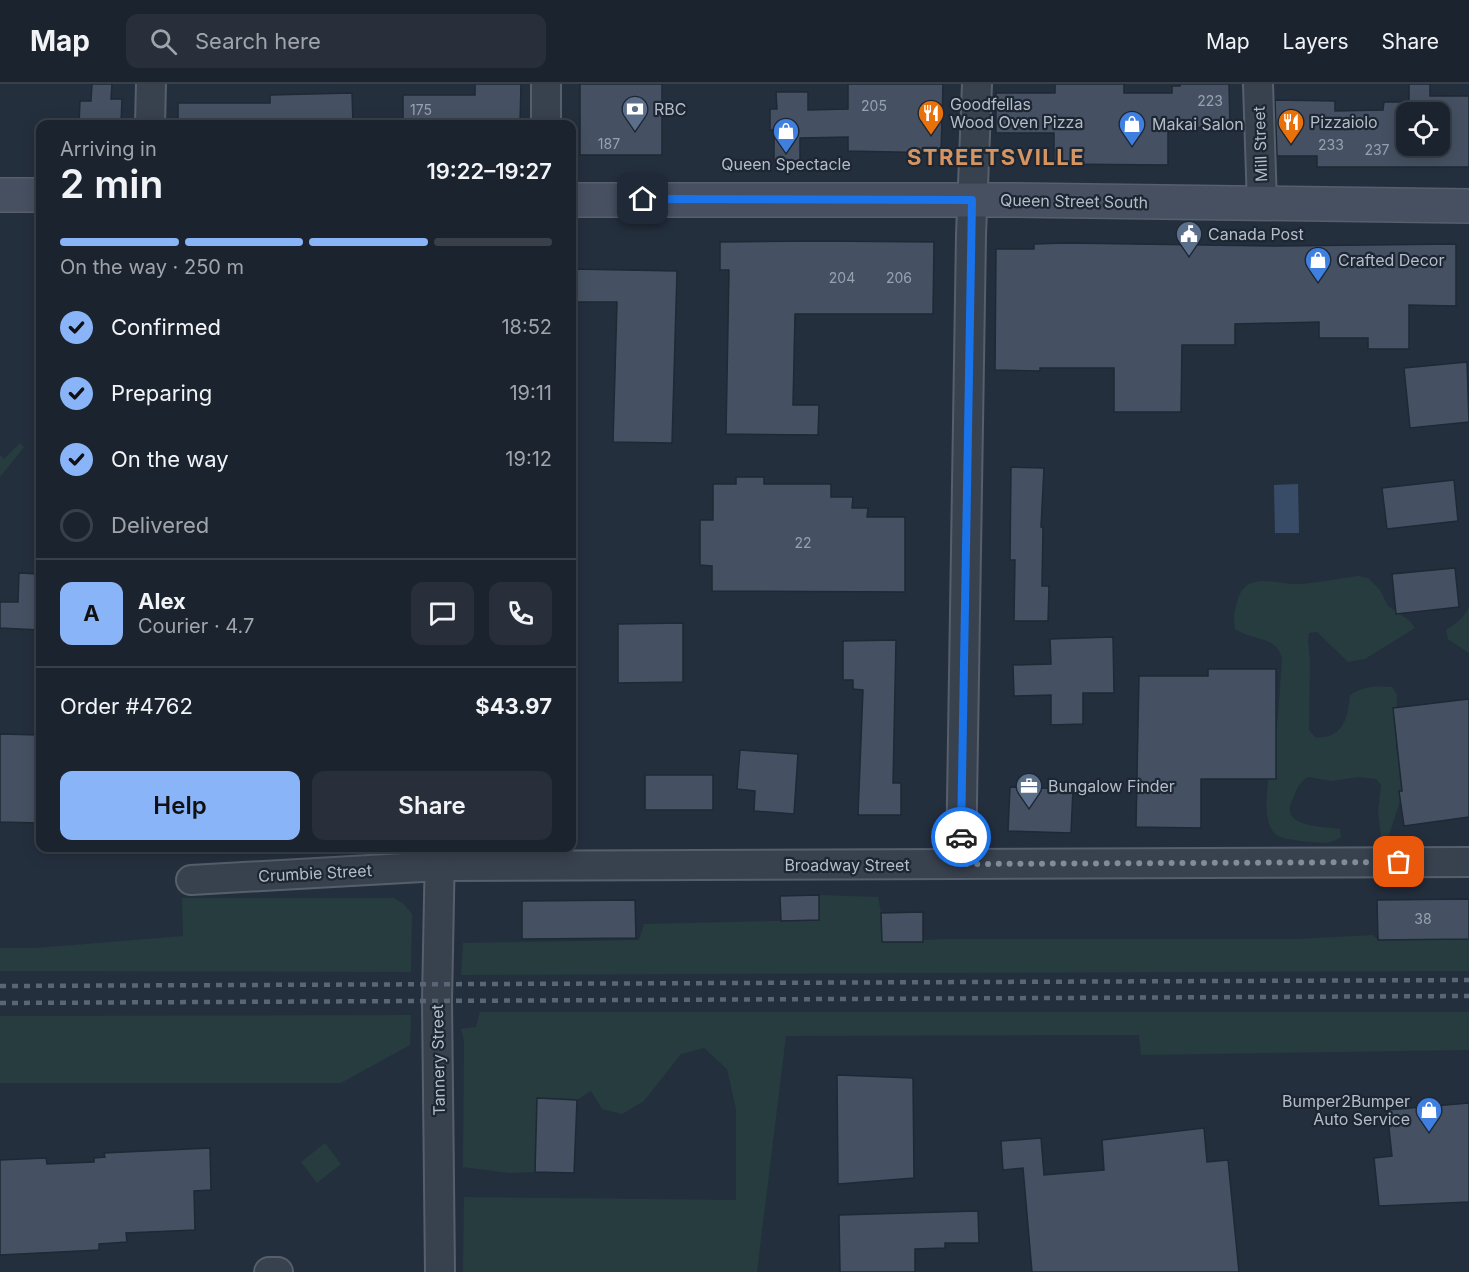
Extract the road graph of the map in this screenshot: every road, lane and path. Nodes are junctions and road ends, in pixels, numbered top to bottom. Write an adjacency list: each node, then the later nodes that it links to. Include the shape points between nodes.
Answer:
1 (151, 84): 5 (street)
2 (546, 84): 6 (street)
3 (977, 84): 10 (street)
4 (1258, 84): 11 (street, Mill Street)
5 (150, 120)
6 (546, 120)
7 (0, 195): 8 (main road)
8 (36, 195)
9 (576, 200): 10 (main road, Queen Street South)
10 (972, 200): 11 (main road, Queen Street South); 15 (street)
11 (1262, 204): 12 (main road, Queen Street South)
12 (1469, 206)
13 (440, 857): 15 (street, Broadway Street); 16 (street, Crumbie Street); 19 (street, Tannery Street)
14 (1469, 862): 15 (street, Broadway Street)
15 (961, 864)
16 (190, 880)
17 (269, 1272): 18 (street)
18 (278, 1272)
19 (440, 1272)

